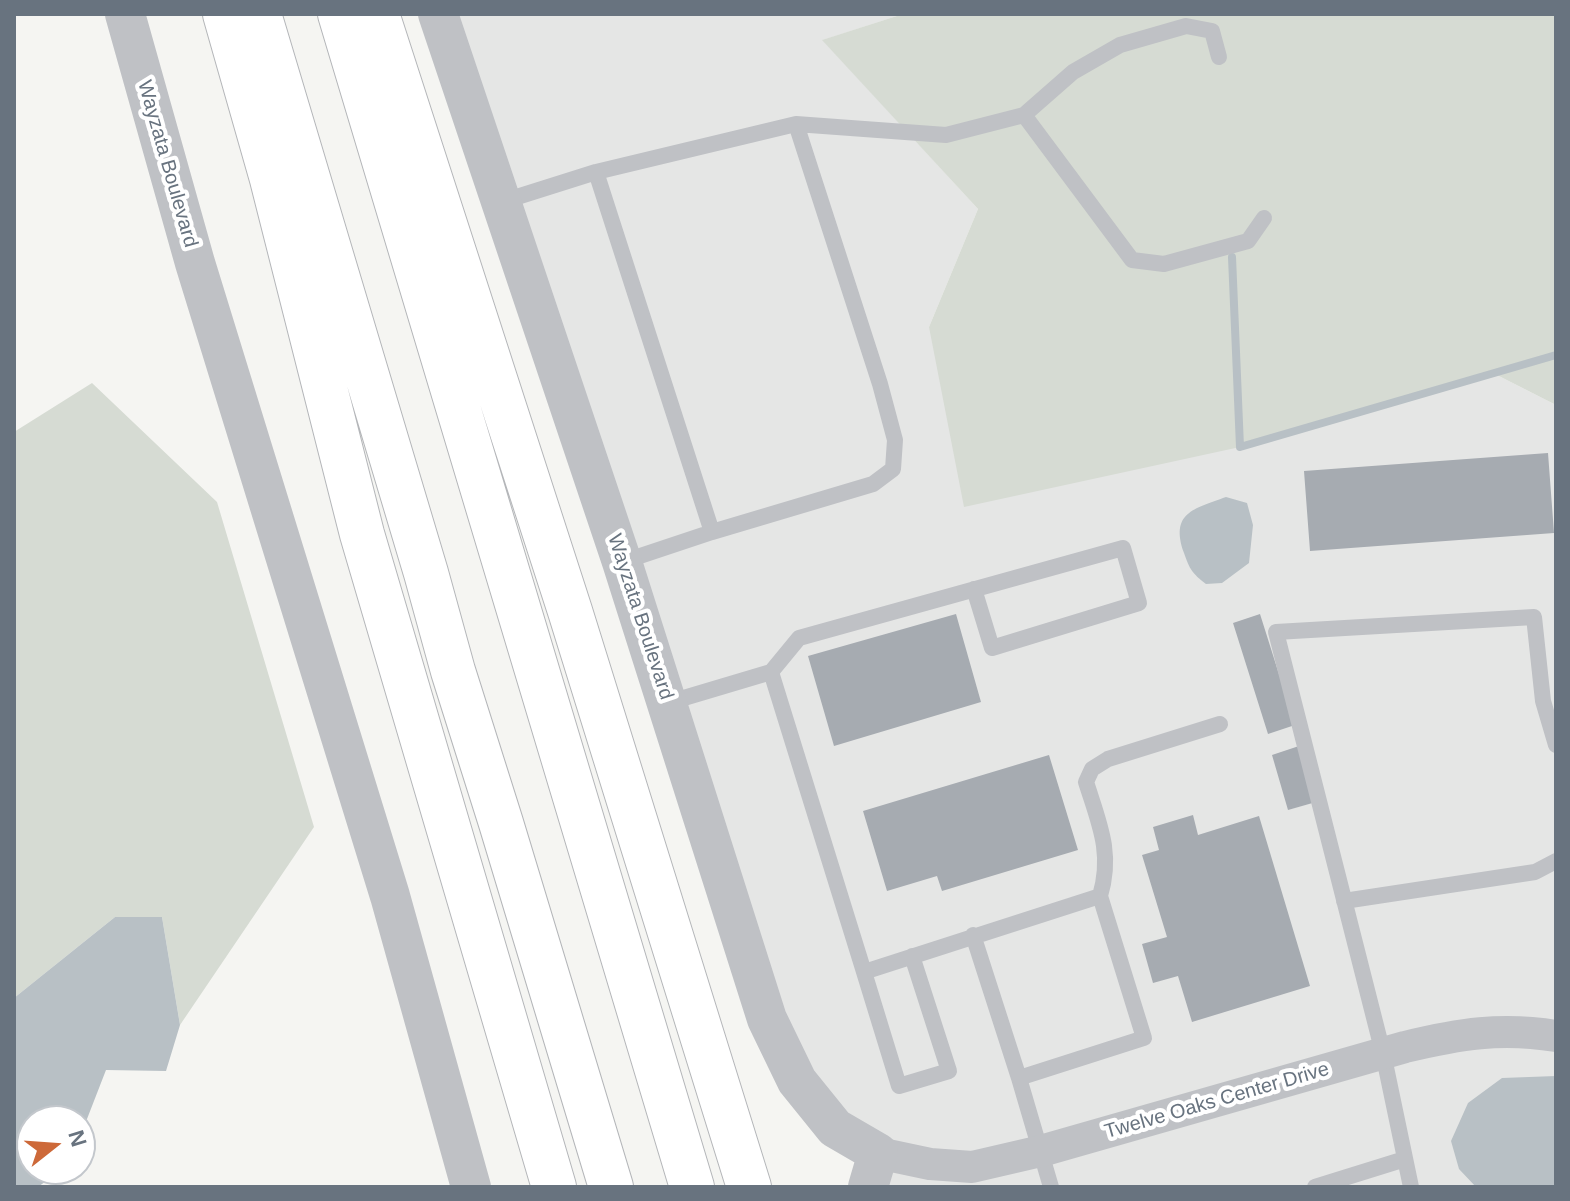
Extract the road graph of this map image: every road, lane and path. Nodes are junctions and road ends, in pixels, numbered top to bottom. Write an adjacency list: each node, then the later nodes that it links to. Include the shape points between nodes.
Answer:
1 (125, 14): 32 (street, Wayzata Boulevard, via 195,263 390,896)
2 (225, 14): 33 (highway, via 362,534)
3 (259, 14): 34 (highway)
4 (340, 14): 35 (highway)
5 (377, 14): 36 (highway)
6 (438, 14): 11 (street, Wayzata Boulevard)
7 (1219, 57): 8 (lane, via 1212,31 1186,26 1120,45 1073,72)
8 (1024, 115): 9 (lane, via 946,135); 12 (lane, via 1132,260 1164,264 1248,241)
9 (796, 124): 10 (lane); 13 (lane, via 880,384 895,440 893,469 873,484)
10 (596, 172): 11 (lane); 13 (lane)
11 (501, 202): 14 (street, Wayzata Boulevard)
12 (1264, 218)
13 (712, 532): 14 (lane)
14 (622, 562): 17 (street, Wayzata Boulevard)
15 (974, 589): 15 (lane, via 1123,548 1139,603 992,648); 16 (lane, via 799,638)
16 (771, 672): 17 (lane); 25 (lane)
17 (667, 703): 31 (street, Wayzata Boulevard, via 767,1019 797,1081)
18 (1220, 724): 21 (lane, via 1108,759 1092,769 1086,782 1105,843)
19 (1556, 745): 22 (lane, via 1543,701 1534,617 1276,632)
20 (1556, 861): 22 (lane, via 1535,872)
21 (1100, 896): 23 (lane); 28 (lane, via 1144,1038)
22 (1344, 901): 27 (lane)
23 (973, 935): 24 (lane); 28 (lane)
24 (912, 956): 25 (lane); 25 (lane, via 949,1071 899,1086)
25 (864, 972)
26 (1556, 1036): 27 (street, Twelve Oaks Center Drive, via 1463,1033)
27 (1383, 1053): 29 (street, Twelve Oaks Center Drive); 30 (lane)
28 (1019, 1078): 29 (lane)
29 (1041, 1151): 31 (street, Twelve Oaks Center Drive, via 972,1167 930,1164); 37 (lane)
30 (1405, 1159): 38 (lane); 39 (lane)
31 (873, 1170)
32 (471, 1187)
33 (554, 1187)
34 (611, 1187)
35 (692, 1187)
36 (749, 1187)
37 (1051, 1187)
38 (1315, 1187)
39 (1411, 1187)

